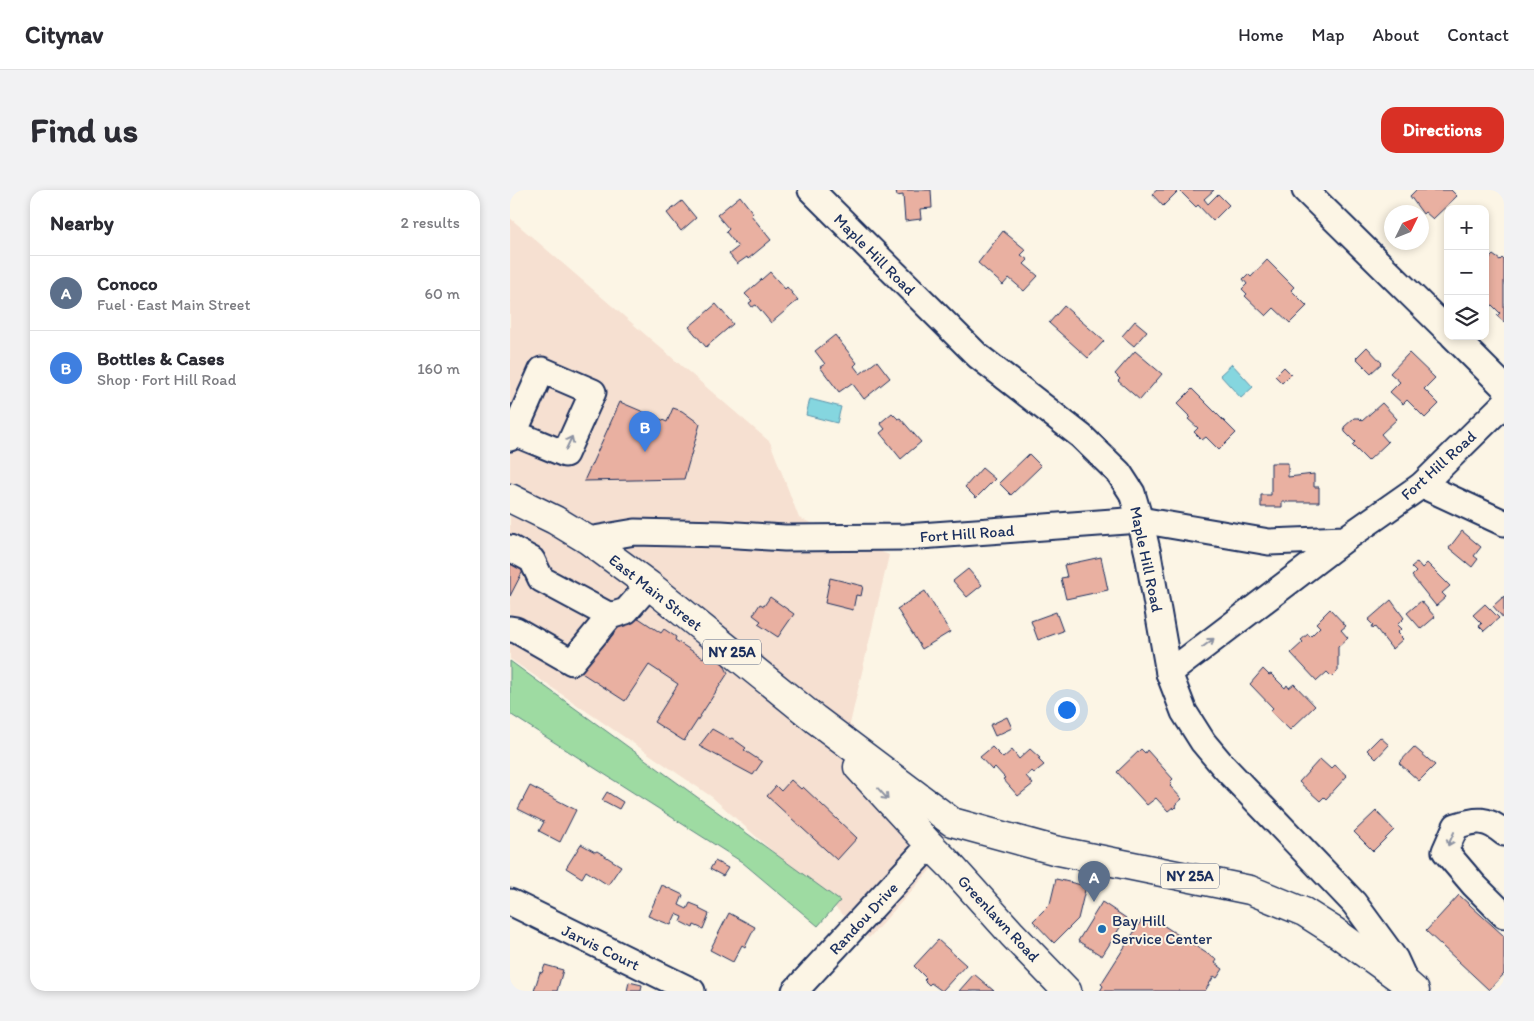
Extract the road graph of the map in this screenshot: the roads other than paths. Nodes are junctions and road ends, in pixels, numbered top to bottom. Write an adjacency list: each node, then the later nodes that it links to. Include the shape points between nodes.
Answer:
1 (811, 190): 9 (street, Maple Hill Road, via 978,356 1082,436 1119,473 1132,492)
2 (1305, 190): 3 (street)
3 (1444, 327)
4 (1457, 340): 5 (street)
5 (1504, 387)
6 (1504, 404): 7 (street, Fort Hill Road)
7 (1422, 485): 10 (street); 12 (street, Fort Hill Road)
8 (510, 498): 11 (main road, East Main Street / NY 25A)
9 (1140, 520): 11 (street, Fort Hill Road, via 906,538 785,538 636,532); 12 (street, Fort Hill Road, via 1269,542); 17 (street, Maple Hill Road)
10 (1504, 523)
11 (588, 540): 14 (main road, East Main Street / NY 25A)
12 (1345, 540): 17 (street, Fort Hill Road, one-way to 12)
13 (510, 548): 15 (street, via 532,560 541,579)
14 (649, 585): 15 (street, via 626,611); 18 (main road, East Main Street / NY 25A)
15 (610, 616): 16 (street, via 572,662)
16 (510, 629)
17 (1169, 673): 24 (street, Maple Hill Road, via 1184,712 1203,742 1354,902 1395,959)
18 (815, 720): 19 (main road, East Main Street); 21 (main road, East Main Street / NY 25A, one-way to 21)
19 (952, 822): 21 (main road); 24 (main road, East Main Street / NY 25A, via 1054,850 1250,890 1304,912)
20 (1504, 833): 23 (street, one-way to 23, via 1492,822 1473,820 1456,826 1445,851)
21 (930, 846): 26 (street, Randou Drive); 27 (main road, Greenlawn Road)
22 (510, 902): 25 (street, Jarvis Court)
23 (1504, 915)
24 (1408, 988)
25 (692, 991)
26 (795, 991)
27 (1067, 991)

